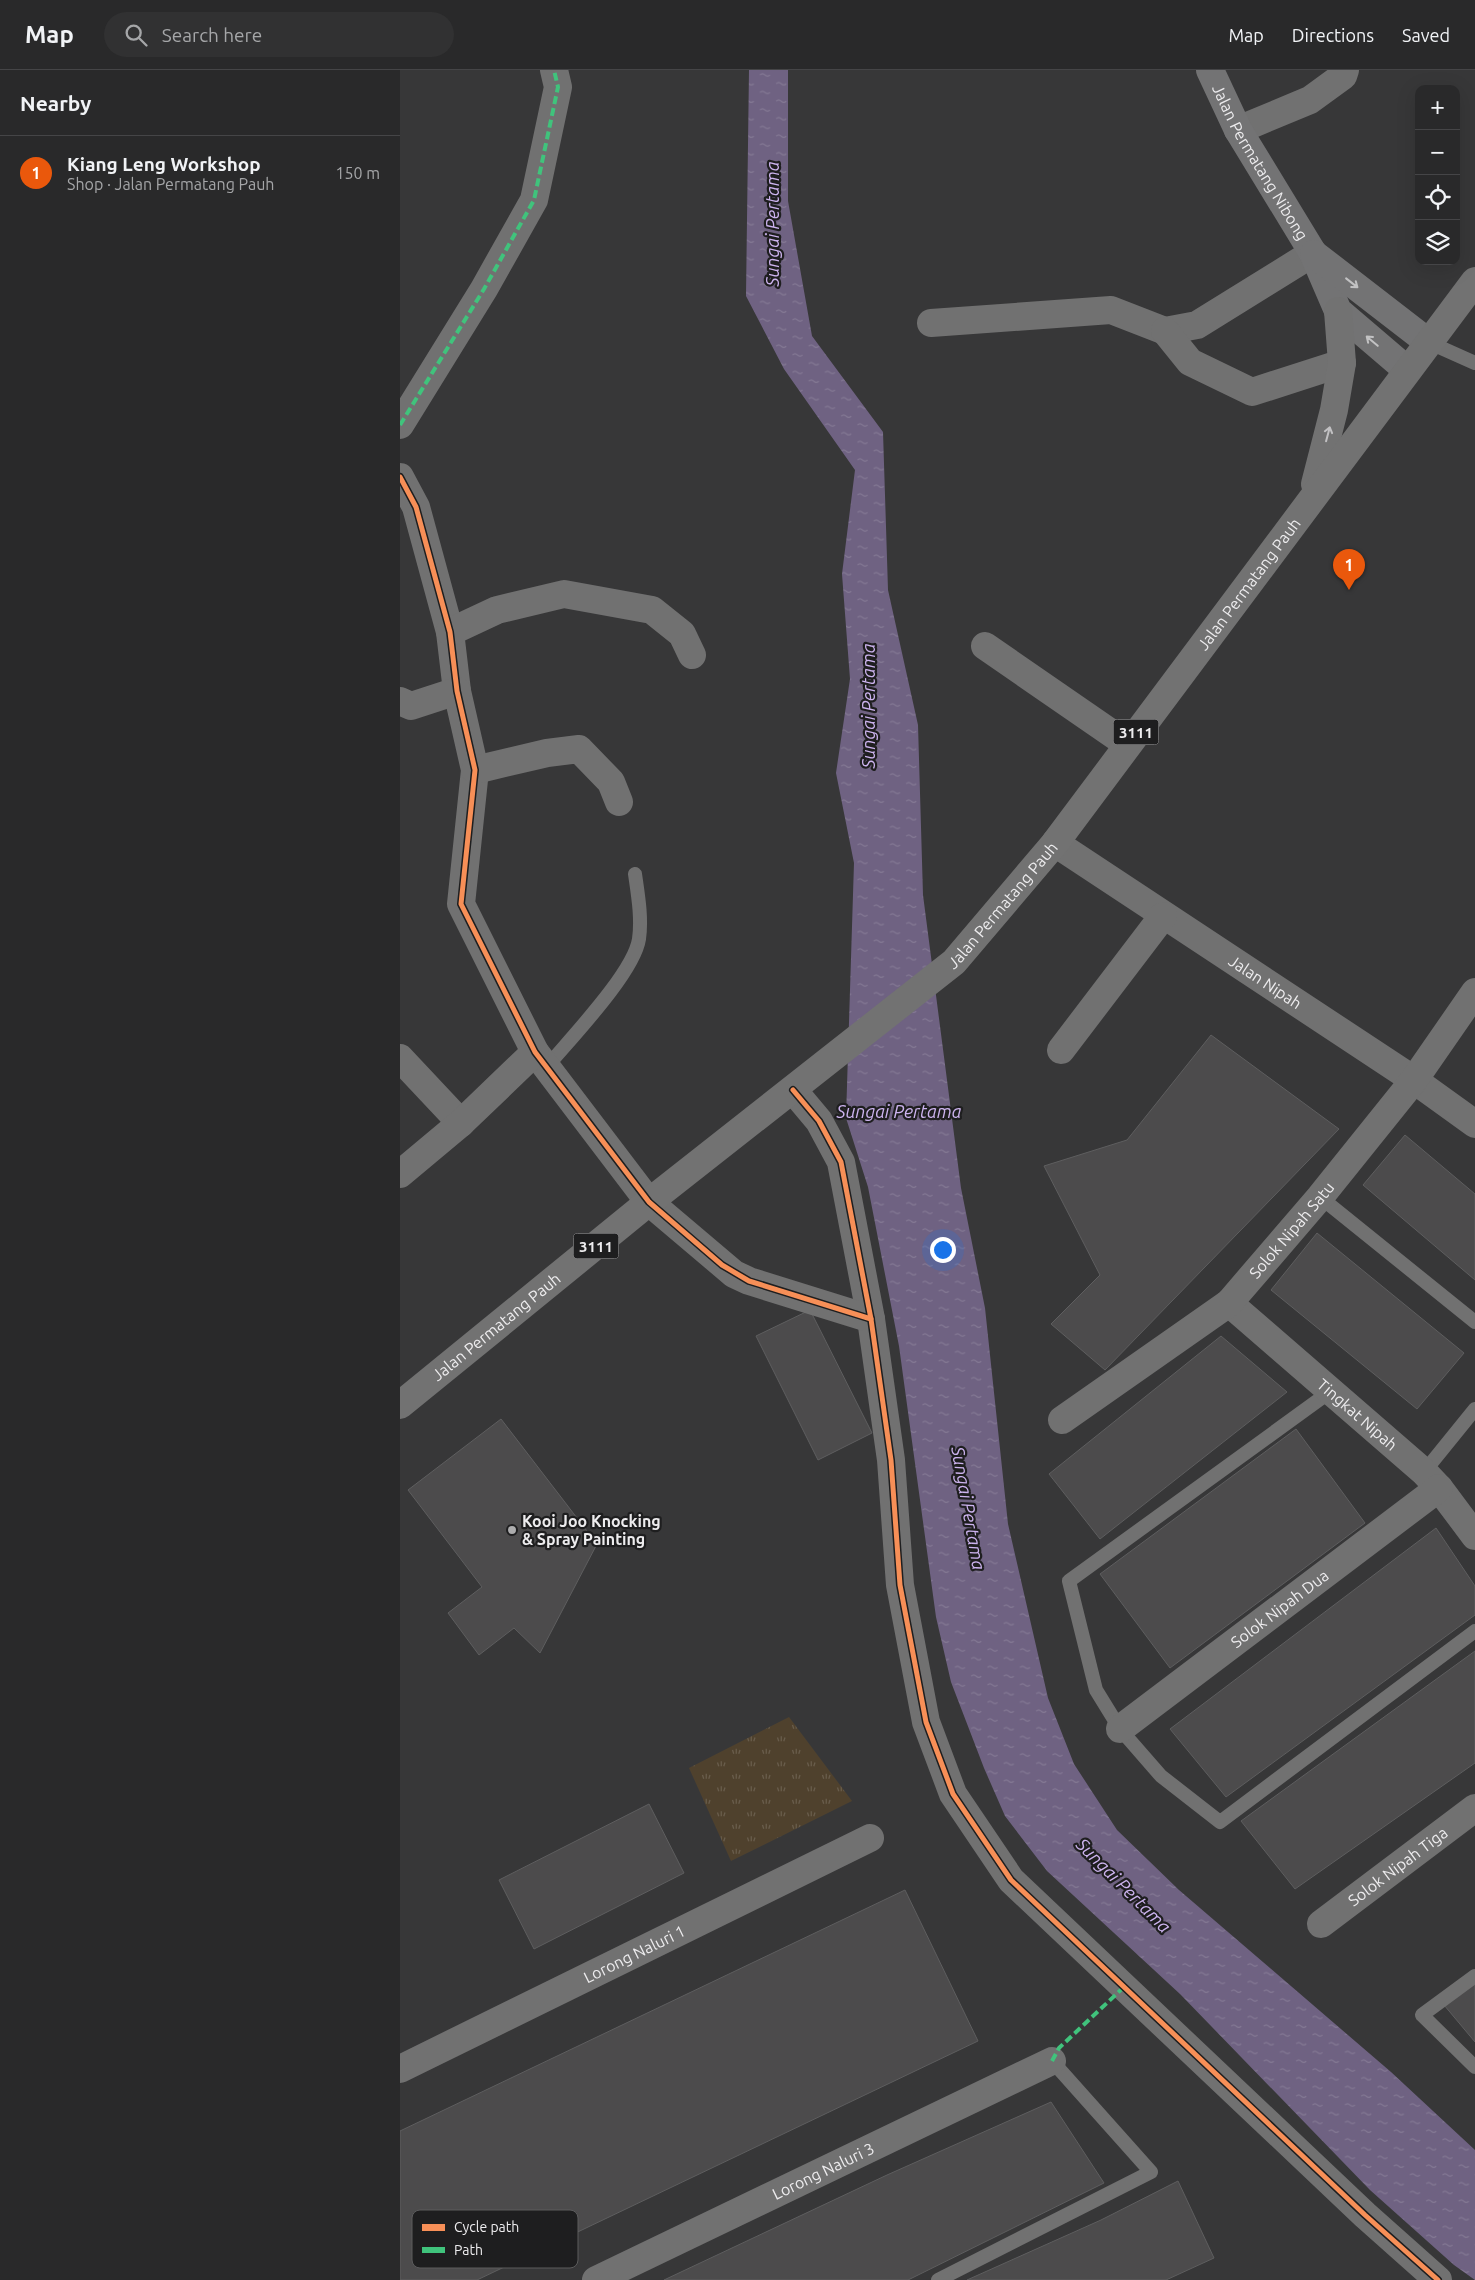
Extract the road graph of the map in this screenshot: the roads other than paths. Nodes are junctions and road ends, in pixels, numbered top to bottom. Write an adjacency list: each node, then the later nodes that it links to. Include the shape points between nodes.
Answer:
1 (554, 70): 14 (street, via 558,86 534,200 484,289)
2 (1210, 70): 4 (main road, Jalan Permatang Nibong)
3 (1345, 70): 4 (street, via 1343,76 1310,100)
4 (1238, 130): 5 (main road, Jalan Permatang Nibong)
5 (1313, 253): 7 (main road, Jalan Permatang Nibong); 9 (street, via 1197,325); 10 (main road, Jalan Permatang Nibong, one-way to 10)
6 (1475, 281): 10 (main road, Jalan Permatang Pauh / 3111)
7 (1338, 311): 11 (main road); 13 (main road, Jalan Permatang Nibong, one-way to 7)
8 (931, 323): 9 (street, via 1111,310)
9 (1165, 331): 11 (street, via 1190,362 1252,392)
10 (1428, 342): 12 (lane); 13 (main road, Jalan Permatang Pauh / 3111)
11 (1342, 363): 16 (main road, one-way to 11, via 1334,410)
12 (1475, 363)
13 (1407, 370): 16 (main road, Jalan Permatang Pauh / 3111)
14 (400, 425)
15 (400, 477): 17 (street, via 416,507)
16 (1311, 498): 22 (main road, Jalan Permatang Pauh / 3111)
17 (450, 632): 19 (street, via 497,610 564,594 652,610 682,634); 20 (street)
18 (985, 646): 22 (street)
19 (692, 655)
20 (457, 692): 21 (street, via 411,706); 23 (street)
21 (400, 701)
22 (1127, 744): 25 (main road, Jalan Permatang Pauh / 3111)
23 (474, 770): 24 (street, via 579,749 611,782); 31 (street, via 461,904)
24 (619, 802)
25 (1055, 843): 27 (street, Jalan Nipah); 33 (main road, Jalan Permatang Pauh / 3111, via 954,962)
26 (636, 874): 31 (lane, via 640,903 639,940 621,978)
27 (1163, 916): 29 (street); 32 (street, Jalan Nipah)
28 (1475, 992): 32 (street, Solok Nipah Satu)
29 (1061, 1050)
30 (400, 1058): 34 (street)
31 (540, 1060): 34 (street); 38 (street)
32 (1414, 1080): 35 (street, Jalan Nipah); 37 (street, Solok Nipah Satu)
33 (794, 1090): 38 (main road, Jalan Permatang Pauh / 3111); 40 (street, via 819,1121 841,1162)
34 (461, 1123): 36 (street)
35 (1475, 1124)
36 (400, 1174)
37 (1320, 1197): 39 (street, Solok Nipah Satu); 41 (lane)
38 (649, 1202): 40 (street, via 734,1274); 43 (main road, Jalan Permatang Pauh / 3111)
39 (1229, 1303): 42 (street, Tingkat Nipah); 45 (street, Solok Nipah Satu)
40 (871, 1319): 59 (street, via 890,1460 900,1585 926,1722 953,1794 1011,1880)
41 (1475, 1322)
42 (1331, 1391): 46 (street, Tingkat Nipah); 49 (lane, via 1069,1581 1096,1690)
43 (400, 1405)
44 (1475, 1409): 46 (lane)
45 (1062, 1420)
46 (1432, 1480): 47 (street, Tingkat Nipah); 49 (street, Solok Nipah Dua)
47 (1475, 1536)
48 (1475, 1631): 49 (lane, via 1220,1822 1161,1776)
49 (1120, 1729)
50 (1475, 1808): 52 (street, Solok Nipah Tiga)
51 (870, 1838): 56 (street, Lorong Naluri 1)
52 (1321, 1924)
53 (1475, 1976): 55 (lane, via 1422,2015)
54 (1052, 2061): 57 (street, Lorong Naluri 3); 58 (lane, via 1151,2172)
55 (1475, 2067)
56 (400, 2069)
57 (596, 2280)
58 (938, 2280)
59 (1438, 2280)

